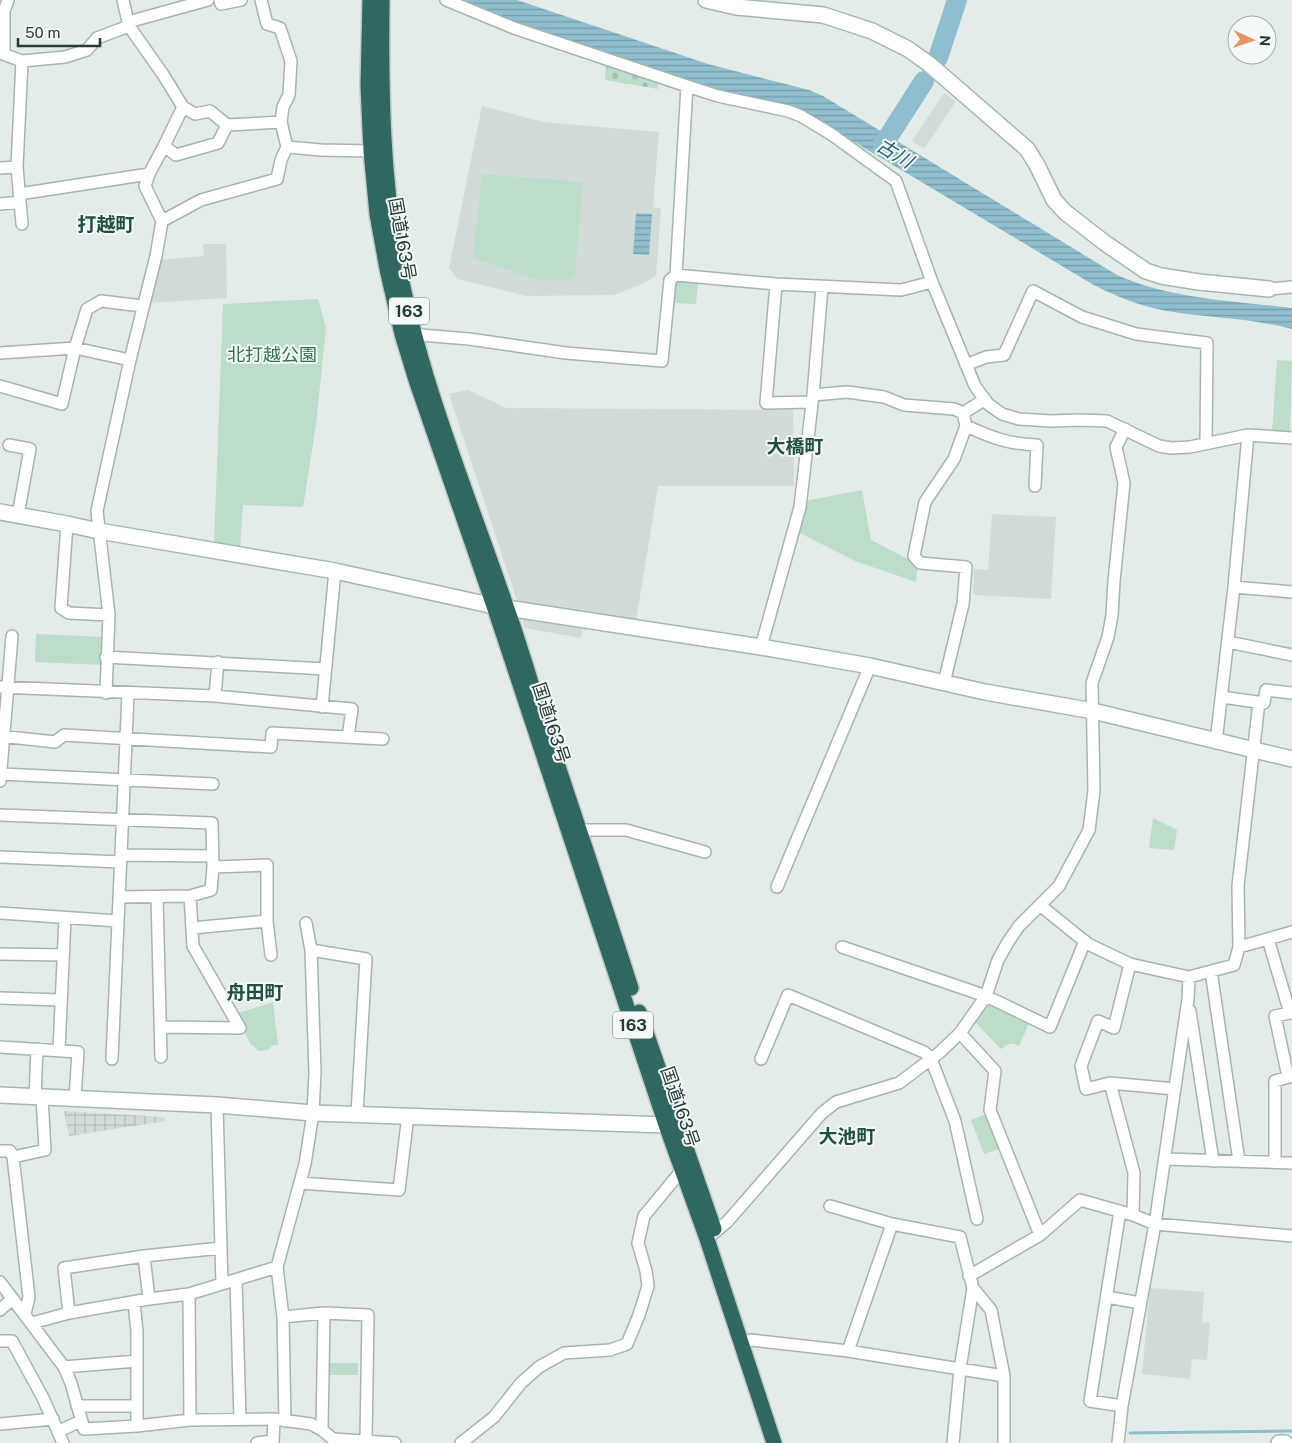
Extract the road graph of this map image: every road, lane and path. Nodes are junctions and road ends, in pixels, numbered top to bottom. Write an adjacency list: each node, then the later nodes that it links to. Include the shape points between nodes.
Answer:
1 (8, 0): 13 (street, via 4,11)
2 (123, 0): 12 (street)
3 (208, 0): 11 (street)
4 (220, 0): 5 (street, via 221,4)
5 (241, 0)
6 (261, 0): 17 (street, via 267,24 280,28 291,61 289,95)
7 (370, 0): 21 (highway, 国道163号 / 163, via 368,86)
8 (382, 0): 36 (highway, 国道163号 / 163, via 382,123 388,200)
9 (446, 0): 15 (street, via 514,28)
10 (706, 0): 34 (street, via 736,7 834,18 872,31 908,49 1027,149 1054,200 1065,212 1146,271 1199,282)
11 (169, 5): 12 (street)
12 (129, 24): 14 (street, via 97,38 87,50 65,57); 16 (street)
13 (2, 53): 14 (street)
14 (22, 61): 22 (street)
15 (687, 86): 29 (street); 30 (street, via 800,116 896,181)
16 (182, 107): 18 (street, via 195,114 210,111); 19 (street)
17 (281, 122): 18 (street); 20 (street)
18 (227, 125): 19 (street, via 218,143 176,155)
19 (164, 146): 24 (street)
20 (287, 147): 21 (street); 27 (street, via 277,179 201,200)
21 (371, 151): 36 (highway, 国道163号 / 163, via 377,214 387,269)
22 (17, 167): 23 (street); 25 (street)
23 (0, 168)
24 (148, 174): 25 (street); 27 (street, via 144,186)
25 (20, 198): 26 (street); 28 (street)
26 (0, 204)
27 (162, 221): 35 (street)
28 (22, 224)
29 (676, 274): 31 (street); 36 (street, via 670,280 662,361)
30 (932, 282): 32 (street, via 901,290); 40 (street)
31 (776, 284): 32 (street); 42 (street, via 766,403)
32 (822, 287): 42 (street)
33 (1292, 288): 34 (street)
34 (1269, 289)
35 (142, 306): 37 (street, via 101,301 87,309); 39 (street)
36 (408, 334): 59 (highway, 国道163号 / 163, via 422,398)
37 (75, 348): 38 (street); 39 (street); 41 (street, via 62,404)
38 (0, 353)
39 (130, 360): 55 (street, via 97,511)
40 (966, 365): 43 (street); 49 (street, via 986,357 1004,355 1033,290 1082,318 1136,334 1207,343)
41 (0, 386)
42 (813, 398): 44 (street, via 847,392 884,397 904,405 954,409); 63 (street, via 800,506)
43 (984, 400): 44 (street); 46 (street, via 1002,414 1018,419 1107,421)
44 (963, 413): 45 (street)
45 (966, 426): 51 (street, via 998,440 1037,445); 69 (street, via 954,459 925,502 914,556 920,562 966,567 963,604)
46 (1125, 429): 49 (street, via 1159,446 1190,448); 78 (street, via 1116,447 1124,483 1112,615 1092,683)
47 (1248, 435): 48 (street); 49 (street); 57 (street)
48 (1292, 438)
49 (1206, 443)
50 (9, 445): 53 (street, via 30,449)
51 (1035, 486)
52 (0, 512): 53 (street)
53 (18, 515): 54 (street)
54 (67, 524): 55 (street); 60 (street, via 62,608 68,614)
55 (99, 531): 56 (street); 60 (street)
56 (335, 571): 59 (street); 68 (street)
57 (1234, 587): 58 (street); 62 (street)
58 (1292, 592)
59 (500, 607): 63 (street); 92 (highway, 国道163号 / 163); 143 (highway, 国道163号 / 163, via 533,730)
60 (109, 615): 65 (street)
61 (12, 636): 70 (street)
62 (1228, 642): 64 (street); 75 (street)
63 (761, 647): 67 (street)
64 (1292, 655)
65 (106, 657): 66 (street); 71 (street)
66 (218, 662): 68 (street); 74 (street)
67 (870, 666): 69 (street); 97 (street)
68 (325, 669): 77 (street)
69 (944, 683): 78 (street)
70 (4, 688): 71 (street); 79 (street)
71 (106, 693): 73 (street)
72 (1292, 693): 76 (street, via 1266,690 1264,703)
73 (128, 694): 74 (street); 81 (street)
74 (215, 696): 77 (street)
75 (1222, 697): 76 (street); 83 (street)
76 (1259, 702): 84 (street)
77 (322, 707): 80 (street, via 352,710)
78 (1093, 711): 83 (street); 101 (street, via 1094,791 1089,830 1059,886)
79 (2, 737): 81 (street, via 55,742 64,735); 86 (street)
80 (348, 737): 81 (street, via 272,733 271,747); 82 (street)
81 (126, 738): 87 (street)
82 (383, 739)
83 (1216, 742): 84 (street)
84 (1252, 750): 85 (street); 112 (street, via 1238,886)
85 (1292, 759)
86 (1, 774): 87 (street); 88 (street)
87 (124, 781): 89 (street); 91 (street)
88 (0, 782)
89 (213, 784)
90 (0, 815): 91 (street)
91 (122, 819): 95 (street); 96 (street, via 212,823)
92 (580, 830): 93 (street, via 626,830); 143 (highway, 国道163号 / 163, via 638,1007)
93 (705, 852)
94 (0, 858): 95 (street)
95 (121, 859): 96 (street); 100 (street)
96 (212, 861): 99 (street, via 211,890); 105 (street, via 267,865)
97 (777, 887)
98 (157, 896): 99 (street); 100 (street); 124 (street)
99 (190, 896): 107 (street)
100 (119, 897): 104 (street)
101 (1041, 906): 110 (street); 120 (street, via 1019,926 1008,942)
102 (0, 912): 103 (street)
103 (65, 918): 104 (street); 116 (street)
104 (118, 921): 130 (street)
105 (267, 921): 107 (street); 115 (street)
106 (306, 923): 113 (street)
107 (192, 928): 124 (street, via 193,946 240,1028)
108 (1292, 932): 109 (street)
109 (1268, 939): 112 (street); 133 (street, via 1290,1013 1275,1016)
110 (1085, 941): 117 (street); 120 (street, via 1050,1027)
111 (842, 947): 120 (street)
112 (1239, 947): 118 (street, via 1234,965)
113 (311, 950): 140 (street); 141 (street, via 366,959)
114 (0, 954): 116 (street)
115 (270, 954)
116 (64, 955): 123 (street)
117 (1130, 964): 119 (street); 134 (street, via 1114,1028 1098,1021 1081,1066 1086,1089)
118 (1211, 972): 119 (street); 148 (street)
119 (1189, 977): 122 (street)
120 (986, 996): 125 (street)
121 (0, 998): 123 (street)
122 (1188, 999): 135 (street); 147 (street)
123 (61, 1000): 128 (street)
124 (161, 1027): 129 (street)
125 (960, 1032): 132 (street); 159 (street, via 995,1071 990,1110)
126 (0, 1047): 127 (street)
127 (38, 1049): 128 (street); 137 (street)
128 (59, 1050): 138 (street, via 78,1052)
129 (161, 1057)
130 (112, 1059)
131 (761, 1059): 132 (street, via 788,995 924,1052)
132 (931, 1059): 156 (street, via 955,1121); 160 (street, via 899,1082 836,1102 822,1113)
133 (1290, 1077): 149 (street, via 1275,1081)
134 (1110, 1083): 135 (street); 155 (street, via 1134,1173)
135 (1175, 1090): 146 (street)
136 (0, 1095): 137 (street)
137 (38, 1097): 138 (street); 145 (street, via 45,1150)
138 (76, 1098): 139 (street)
139 (218, 1105): 140 (street); 162 (street)
140 (313, 1113): 141 (street); 152 (street)
141 (357, 1113): 142 (street)
142 (408, 1115): 143 (street); 152 (street, via 399,1190)
143 (672, 1125): 151 (highway, 国道163号 / 163); 160 (highway, 国道163号 / 163)
144 (0, 1151): 145 (street, via 10,1151)
145 (13, 1157): 179 (street, via 29,1297)
146 (1165, 1159): 147 (street); 158 (street)
147 (1213, 1161): 148 (street)
148 (1239, 1162): 149 (street)
149 (1275, 1162): 150 (street)
150 (1292, 1163)
151 (682, 1170): 160 (highway, 国道163号 / 163); 206 (street, via 644,1216 638,1243 648,1286 627,1344 610,1350 564,1352 539,1367 521,1383 494,1417)
152 (300, 1183): 164 (street)
153 (830, 1206): 157 (street)
154 (1120, 1211): 155 (street); 159 (street, via 1080,1200); 171 (street)
155 (1133, 1215): 158 (street)
156 (977, 1219)
157 (892, 1224): 165 (street, via 960,1237); 184 (street)
158 (1156, 1224): 161 (street); 175 (street)
159 (1040, 1235): 165 (street)
160 (711, 1236): 183 (highway, 国道163号 / 163)
161 (1292, 1236)
162 (221, 1248): 163 (street); 168 (street)
163 (144, 1256): 173 (street); 177 (street, via 64,1268)
164 (278, 1267): 166 (street); 180 (street)
165 (969, 1276): 169 (street)
166 (236, 1280): 168 (street); 193 (street)
167 (0, 1282): 172 (street)
168 (222, 1284): 170 (street)
169 (973, 1288): 187 (street); 188 (street, via 991,1310)
170 (189, 1294): 173 (street); 194 (street)
171 (1107, 1297): 175 (street); 191 (street, via 1090,1401)
172 (12, 1299): 176 (street); 179 (street)
173 (149, 1299): 174 (street)
174 (134, 1302): 177 (street); 185 (street)
175 (1140, 1303): 191 (street)
176 (0, 1310)
177 (69, 1313): 181 (street)
178 (324, 1313): 180 (street); 200 (street); 201 (street, via 368,1315)
179 (25, 1314): 181 (street)
180 (283, 1317): 195 (street)
181 (32, 1323): 186 (street)
182 (0, 1341): 192 (street, via 12,1341)
183 (746, 1342): 184 (street); 207 (highway, 国道163号 / 163); 208 (highway, 国道163号 / 163)
184 (848, 1352): 187 (street)
185 (137, 1361): 186 (street); 190 (street)
186 (64, 1367): 189 (street)
187 (960, 1369): 188 (street); 209 (street)
188 (1004, 1376): 210 (street)
189 (77, 1406): 190 (street); 196 (street)
190 (137, 1406): 198 (street)
191 (1122, 1406): 211 (street)
192 (53, 1419): 197 (street); 199 (street)
193 (240, 1419): 194 (street); 195 (street)
194 (190, 1420): 198 (street)
195 (279, 1420): 200 (street, via 311,1424); 202 (street)
196 (80, 1421): 198 (street, via 84,1429); 199 (street)
197 (0, 1424)
198 (137, 1426)
199 (59, 1430): 203 (street)
200 (322, 1430): 201 (street, via 334,1439)
201 (366, 1440): 205 (street)
202 (273, 1442): 204 (street)
203 (63, 1443)
204 (257, 1443)
205 (395, 1443)
206 (460, 1443)
207 (774, 1443)
208 (784, 1443)
209 (953, 1443)
210 (1004, 1443)
211 (1118, 1443)
212 (1279, 1443): 213 (street)
213 (1284, 1443)

